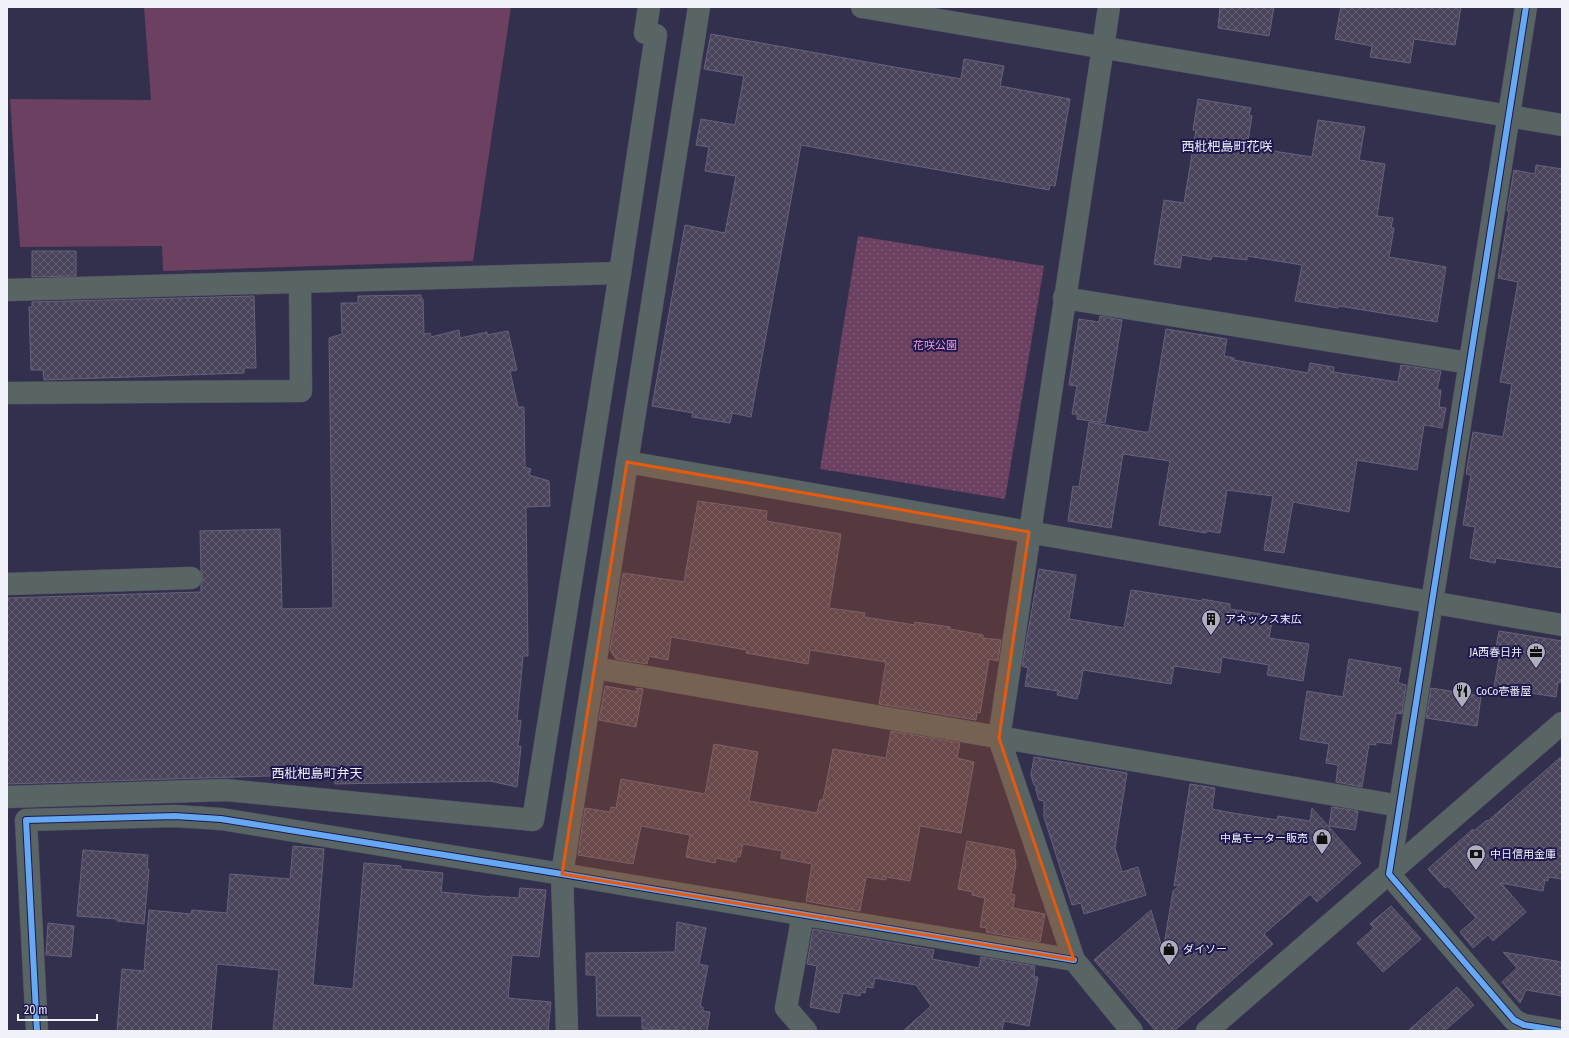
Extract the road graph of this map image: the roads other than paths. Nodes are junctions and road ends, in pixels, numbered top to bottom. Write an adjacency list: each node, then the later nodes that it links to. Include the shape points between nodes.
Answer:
1 (649, 7): 9 (street, via 645,33 656,35)
2 (699, 7): 15 (street)
3 (862, 7): 6 (street)
4 (1109, 7): 6 (street)
5 (1526, 7): 7 (street)
6 (1102, 48): 7 (street); 12 (street)
7 (1508, 116): 8 (street); 13 (street)
8 (1562, 125)
9 (620, 273): 10 (street); 24 (street, via 533,820 226,790)
10 (300, 282): 11 (street); 14 (street, via 301,391)
11 (7, 290)
12 (1064, 298): 13 (street); 16 (street)
13 (1469, 363): 19 (street)
14 (7, 393)
15 (627, 462): 16 (street); 21 (street)
16 (1029, 532): 19 (street); 23 (street)
17 (191, 578): 18 (street)
18 (7, 584)
19 (1432, 603): 20 (street); 25 (street)
20 (1562, 626)
21 (595, 668): 23 (street); 26 (street)
22 (1562, 723): 27 (street)
23 (999, 738): 25 (street); 29 (street)
24 (7, 796)
25 (1400, 806): 27 (street)
26 (562, 874): 28 (street); 30 (street, via 221,819 176,816 26,820); 31 (street)
27 (1389, 874): 34 (street); 35 (street, via 1514,1020 1524,1025)
28 (803, 914): 29 (street); 32 (street, via 786,1008)
29 (1074, 960): 33 (street)
30 (38, 1031)
31 (567, 1031)
32 (806, 1031)
33 (1132, 1031)
34 (1207, 1031)
35 (1560, 1031)

